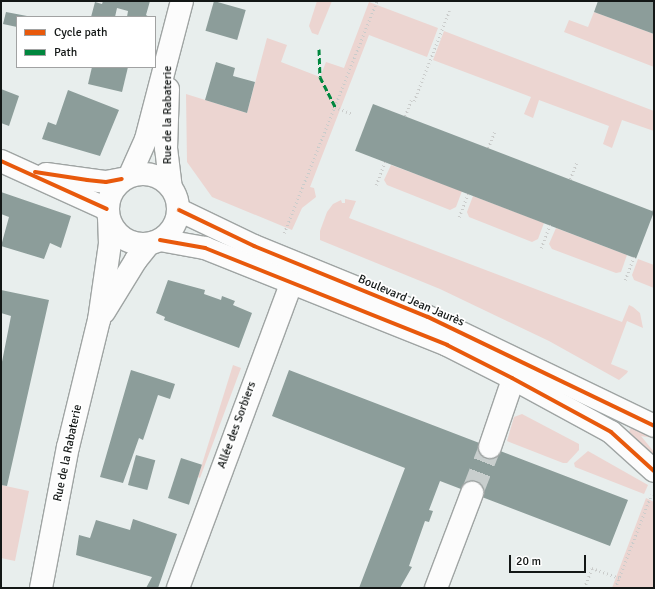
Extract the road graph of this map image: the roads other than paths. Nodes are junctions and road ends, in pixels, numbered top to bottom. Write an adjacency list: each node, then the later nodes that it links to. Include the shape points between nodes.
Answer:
1 (182, 1): 2 (street, Rue de la Rabaterie)
2 (169, 44): 5 (street, Rue de la Rabaterie, via 146,139); 6 (street, Rue de la Rabaterie, via 166,148)
3 (1, 161): 4 (street)
4 (25, 170): 5 (street, via 106,182); 8 (street)
5 (126, 177): 6 (street, via 148,173); 8 (street, via 109,198)
6 (171, 186): 7 (street)
7 (179, 210): 9 (street, via 169,232); 10 (street, Boulevard Jean Jaurès, via 276,255)
8 (108, 215): 9 (street, via 115,232 125,240); 11 (street, Rue de la Rabaterie, via 110,244)
9 (155, 242): 10 (street, Boulevard Jean Jaurès, via 205,248); 11 (street, Rue de la Rabaterie, via 136,260)
10 (295, 272): 12 (street, Boulevard Jean Jaurès, via 428,317); 18 (street, Allée des Sorbiers)
11 (99, 320): 17 (street, Rue de la Rabaterie, via 68,448)
12 (516, 368): 13 (street, Boulevard Jean Jaurès); 14 (street); 15 (street, Boulevard Jean Jaurès, via 611,432)
13 (654, 426)
14 (490, 447)
15 (654, 471)
16 (472, 493): 19 (street)
17 (41, 588)
18 (178, 588)
19 (436, 588)

